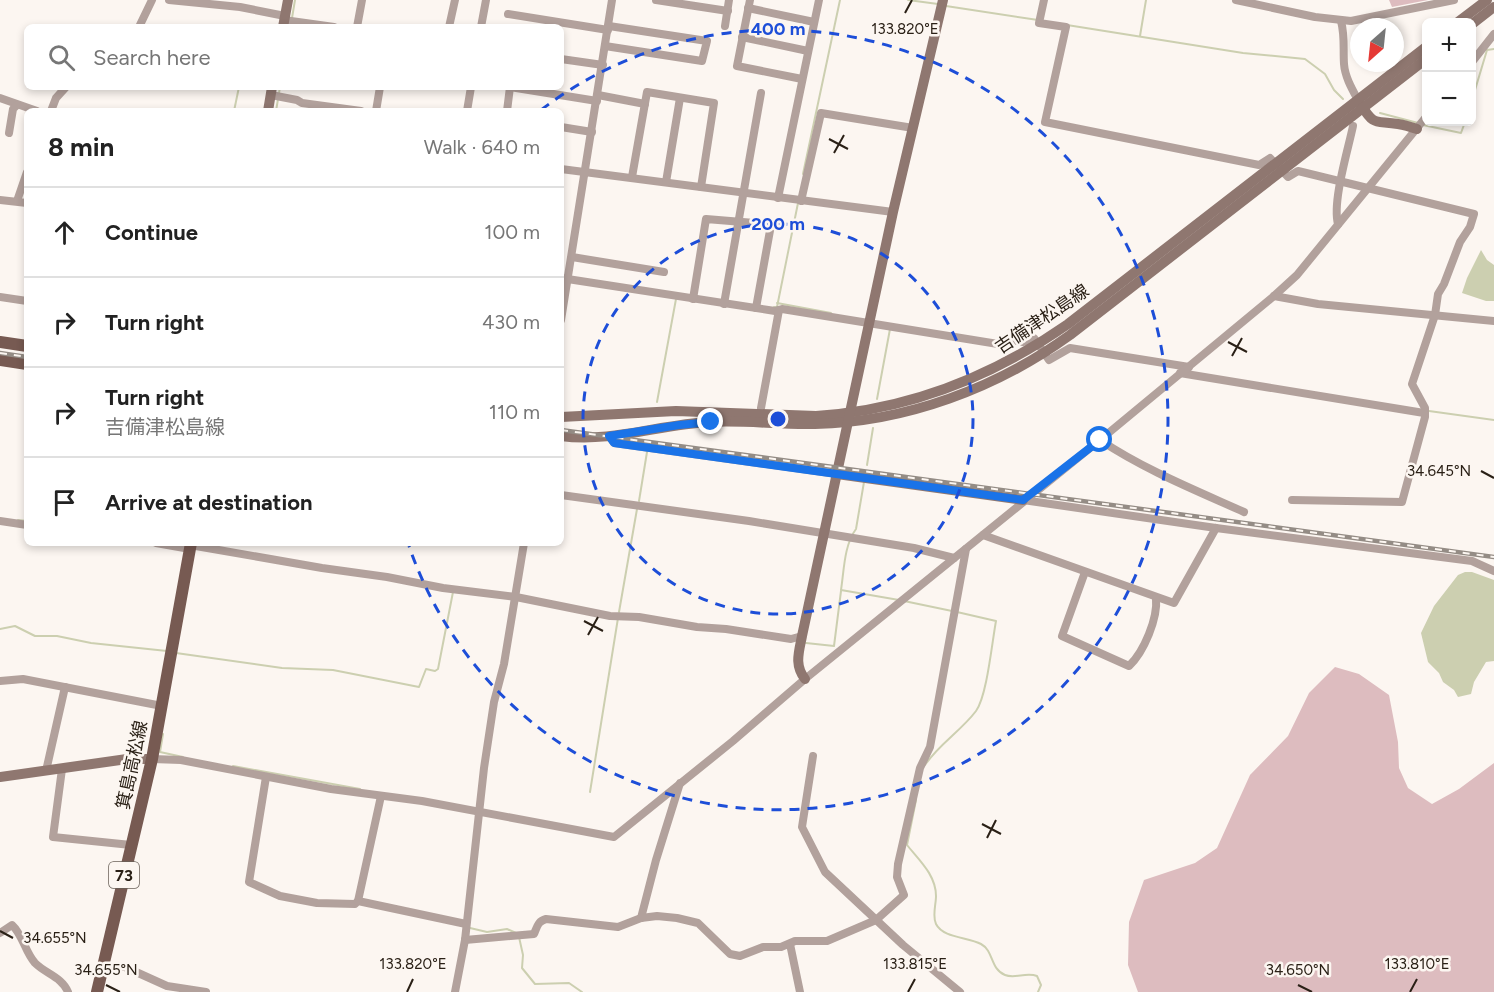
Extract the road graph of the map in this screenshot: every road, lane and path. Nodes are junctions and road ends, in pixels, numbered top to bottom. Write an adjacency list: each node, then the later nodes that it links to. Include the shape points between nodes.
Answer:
1 (152, 0): 25 (street)
2 (169, 0): 23 (street, via 240,7)
3 (288, 0): 23 (main road)
4 (362, 0): 27 (street)
5 (455, 0): 28 (street)
6 (486, 0): 29 (street)
7 (612, 0): 31 (street)
8 (656, 0): 18 (street)
9 (729, 0): 18 (street)
10 (819, 0): 24 (street)
11 (943, 0): 65 (main road)
12 (1044, 0): 68 (street, via 1039,20 1066,27 1046,122 1259,165 1270,158)
13 (1236, 0): 21 (street)
14 (1454, 0): 21 (street)
15 (1487, 0): 17 (street); 20 (main road)
16 (749, 4): 24 (street); 33 (street)
17 (1494, 7): 22 (main road)
18 (728, 11): 30 (street)
19 (508, 14): 31 (street)
20 (1463, 18)
21 (1341, 21): 53 (street, via 1346,42 1346,76)
22 (1476, 21)
23 (289, 22): 26 (street)
24 (814, 22): 36 (street)
25 (140, 24)
26 (307, 24)
27 (358, 24)
28 (450, 24)
29 (482, 24)
30 (725, 26)
31 (608, 28): 34 (street); 34 (street, via 707,40 702,61)
32 (1494, 34): 37 (street)
33 (742, 37): 36 (street); 41 (street, via 737,66)
34 (605, 46): 40 (street)
35 (1422, 50): 53 (main road, 吉備津松島線)
36 (808, 51): 41 (street)
37 (1476, 57)
38 (564, 59): 40 (street)
39 (1422, 62): 53 (main road, 吉備津松島線)
40 (603, 65): 50 (street)
41 (802, 79): 78 (street)
42 (63, 90): 56 (street)
43 (380, 90): 59 (street)
44 (470, 90): 60 (street)
45 (510, 90): 61 (street)
46 (534, 90): 50 (street)
47 (761, 93): 77 (street)
48 (275, 94): 57 (main road); 58 (street, via 302,103)
49 (0, 98): 54 (street)
50 (597, 98): 52 (street); 66 (street)
51 (680, 98): 52 (street, via 647,92); 73 (street); 75 (street, via 714,103)
52 (645, 104): 71 (street)
53 (1360, 104): 62 (main road, via 1378,123); 68 (main road, 吉備津松島線)
54 (17, 105): 55 (street); 67 (street)
55 (26, 108)
56 (52, 108)
57 (269, 108)
58 (340, 108)
59 (376, 108)
60 (468, 108)
61 (507, 108)
62 (1421, 124): 76 (street)
63 (1353, 126): 74 (street)
64 (564, 127): 66 (street)
65 (913, 129): 81 (street, via 821,113); 83 (main road)
66 (592, 132): 70 (street)
67 (9, 133)
68 (1279, 167): 74 (street, via 1288,177 1299,171); 102 (main road, 吉備津松島線, via 1068,324)
69 (564, 169): 70 (street)
70 (586, 171): 71 (street); 86 (street)
71 (632, 177): 73 (street)
72 (24, 180): 80 (street)
73 (666, 182): 75 (street)
74 (1341, 182): 76 (street); 85 (street)
75 (701, 187): 77 (street)
76 (1369, 188): 85 (street); 97 (street, via 1474,214 1438,294)
77 (744, 191): 78 (street); 84 (street)
78 (778, 198): 81 (street)
79 (0, 200): 80 (street)
80 (17, 200): 82 (street)
81 (799, 200): 83 (street)
82 (24, 202)
83 (893, 212): 98 (main road)
84 (739, 222): 91 (street, via 706,219); 94 (street); 95 (street, via 771,225)
85 (1338, 225): 89 (street, via 1297,275)
86 (572, 257): 87 (street); 88 (street)
87 (664, 272)
88 (567, 278): 91 (street); 92 (street)
89 (1274, 296): 97 (street); 105 (street)
90 (0, 297): 93 (street)
91 (693, 297): 94 (street)
92 (564, 299)
93 (24, 301)
94 (725, 302): 95 (street)
95 (756, 306): 96 (street)
96 (779, 310): 98 (street); 106 (street)
97 (1435, 315): 99 (street); 107 (street, via 1412,384)
98 (869, 321): 102 (street, via 998,344 1006,339 1023,342 1034,338); 109 (main road)
99 (1494, 321)
100 (0, 342): 101 (main road)
101 (24, 346)
102 (1042, 349): 105 (street, via 1051,360 1070,348); 109 (main road, 吉備津松島線, via 930,395)
103 (0, 360): 104 (main road)
104 (24, 364)
105 (1184, 370): 107 (street); 112 (street)
106 (760, 408)
107 (1424, 411): 116 (street, via 1402,502)
108 (564, 417): 109 (main road, 吉備津松島線, via 676,411)
109 (849, 417): 111 (main road, 吉備津松島線, via 815,424 711,422); 113 (main road)
110 (564, 436): 111 (main road, 吉備津松島線)
111 (609, 436): 113 (street, via 614,443)
112 (1100, 440): 115 (street); 117 (street, via 1147,467)
113 (837, 474): 115 (main road); 121 (main road)
114 (564, 495): 121 (street)
115 (1023, 500): 120 (street); 122 (street)
116 (1292, 500)
117 (1244, 512)
118 (0, 521): 119 (street)
119 (24, 525)
120 (1216, 528): 127 (street, via 1472,561); 130 (street, via 1174,603)
121 (823, 533): 126 (street); 131 (main road)
122 (982, 536): 125 (street); 128 (street)
123 (192, 546): 129 (street); 135 (main road, 箕島高松線 / 73)
124 (524, 546): 129 (street)
125 (966, 549): 126 (street); 148 (street, via 930,747 920,768 898,864 897,877 904,895)
126 (954, 558): 132 (street)
127 (1494, 571)
128 (1085, 572): 130 (street); 130 (street, via 1062,636 1129,666 1144,648 1157,608)
129 (516, 597): 131 (street, via 610,616 791,639); 144 (street, via 494,702)
130 (1156, 598)
131 (802, 636): 132 (main road, via 797,661)
132 (805, 679): 142 (street)
133 (0, 681): 134 (street, via 23,679)
134 (65, 687): 135 (street); 139 (street)
135 (162, 706): 137 (main road, 箕島高松線 / 73)
136 (813, 756): 148 (street, via 802,827 825,872)
137 (152, 759): 138 (main road); 141 (street, via 181,760); 145 (main road, 箕島高松線 / 73)
138 (62, 769): 139 (main road); 145 (street, via 53,837)
139 (46, 771): 140 (main road)
140 (0, 777)
141 (266, 777): 143 (street); 146 (street, via 249,882 300,900 355,904)
142 (680, 783): 144 (street, via 614,837); 147 (street)
143 (381, 796): 144 (street); 146 (street)
144 (479, 812): 149 (street)
145 (131, 845): 153 (main road, 箕島高松線 / 73)
146 (358, 901): 149 (street)
147 (641, 918): 151 (street, via 618,927 546,919 541,920 534,934); 152 (street, via 657,916 698,923 734,956)
148 (876, 920): 152 (street, via 827,941 795,940); 159 (street)
149 (466, 924): 151 (street)
150 (0, 933): 154 (street, via 12,925 17,929 35,962)
151 (465, 940): 157 (street)
152 (790, 944): 158 (street)
153 (103, 966): 155 (main road, 箕島高松線 / 73); 156 (street, via 124,968 167,986)
154 (68, 992)
155 (97, 992)
156 (206, 992)
157 (455, 992)
158 (800, 992)
159 (960, 992)

